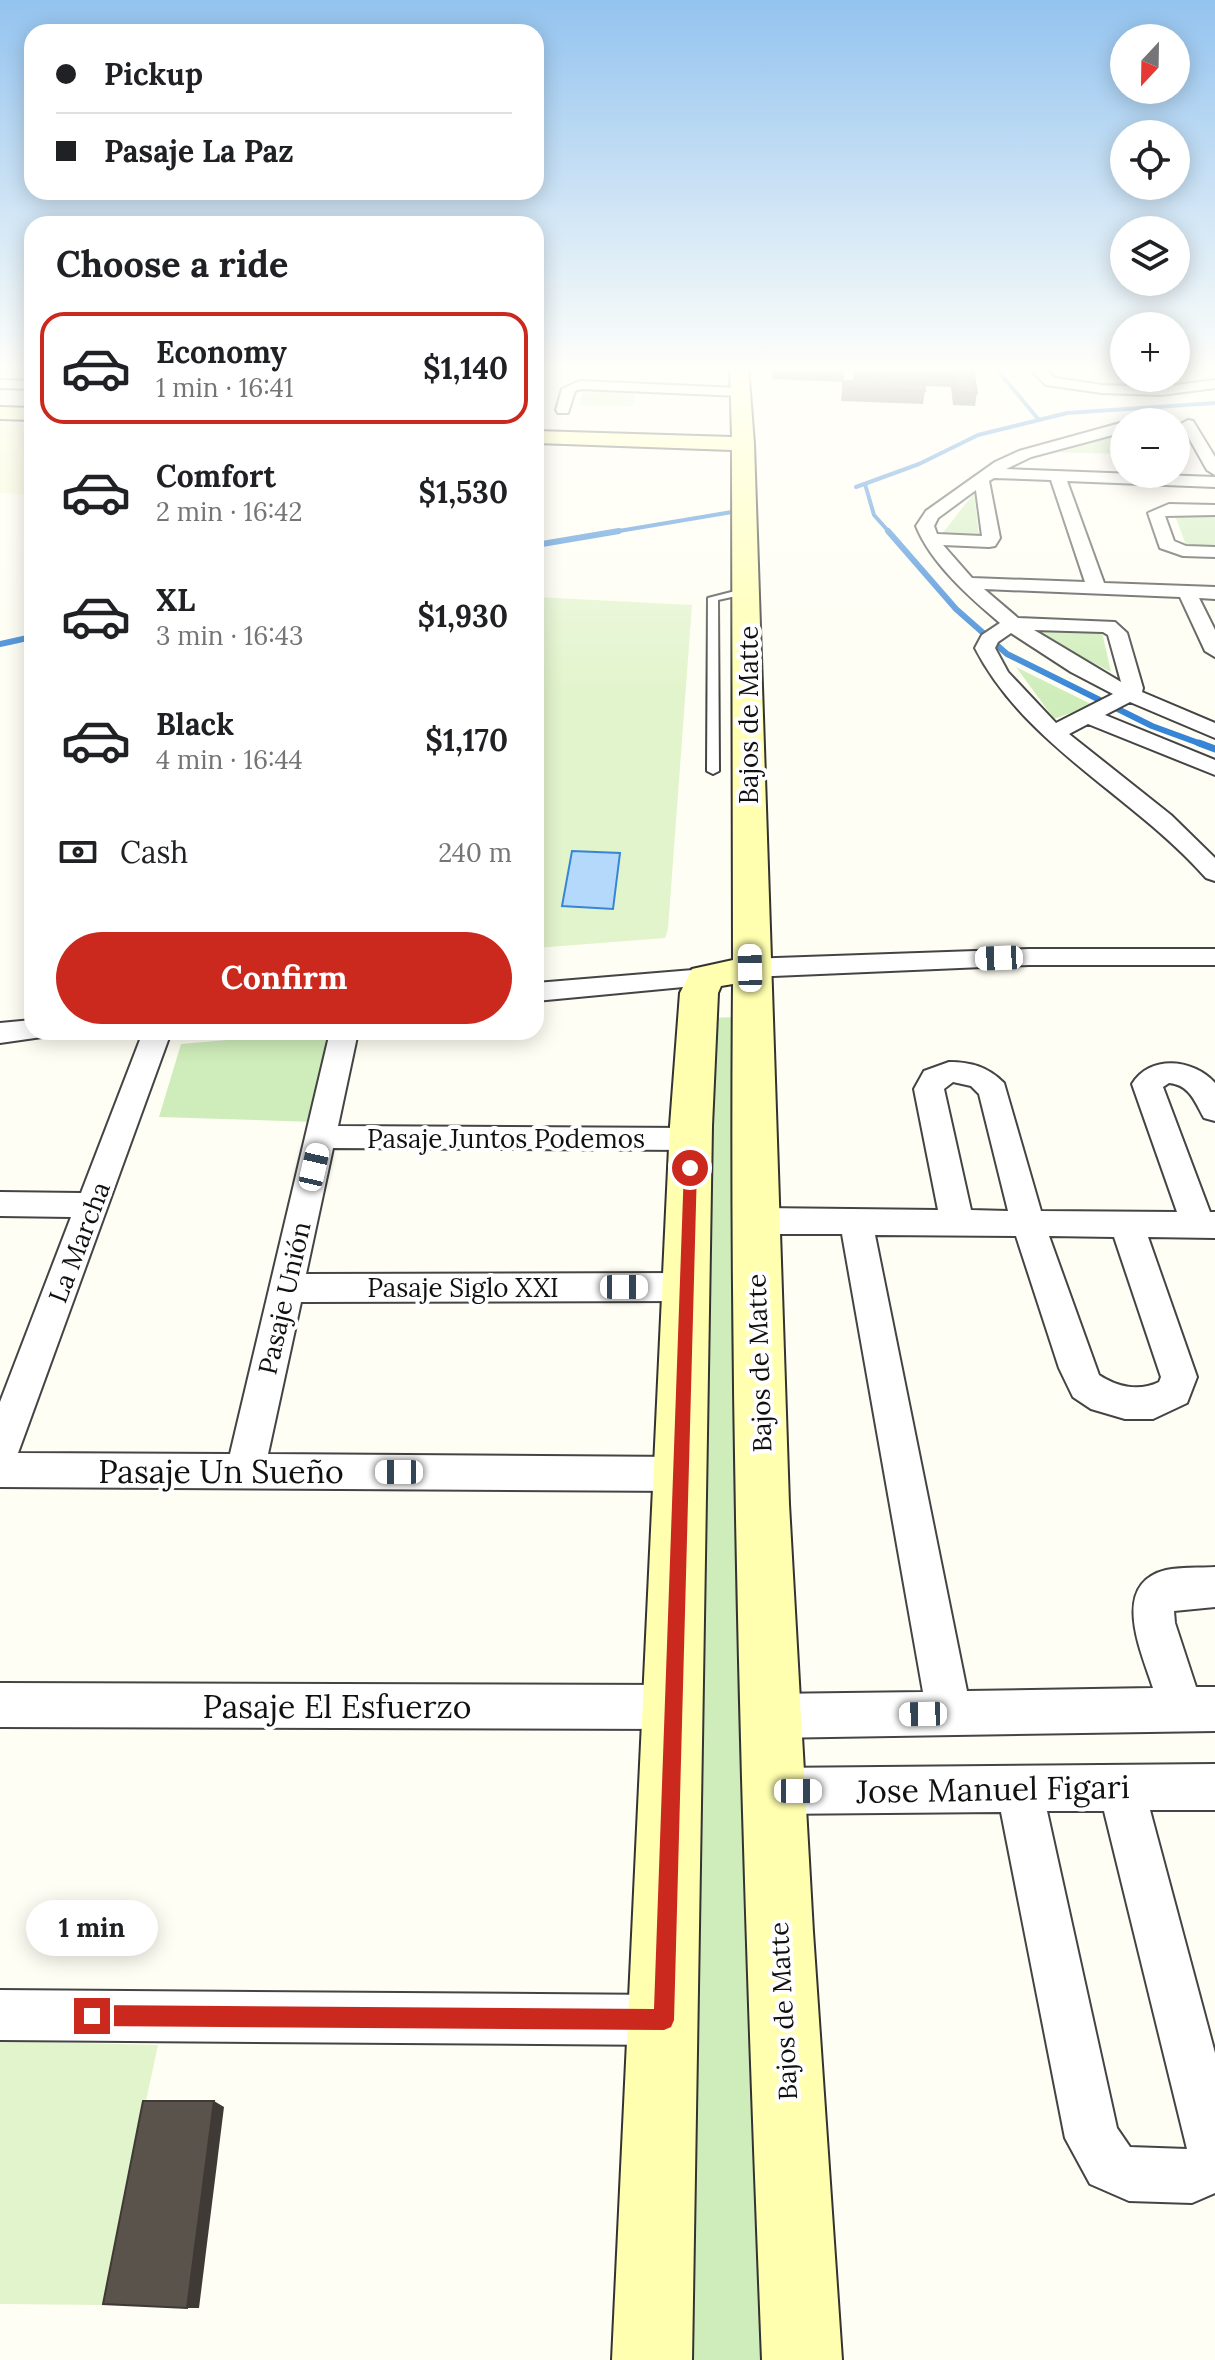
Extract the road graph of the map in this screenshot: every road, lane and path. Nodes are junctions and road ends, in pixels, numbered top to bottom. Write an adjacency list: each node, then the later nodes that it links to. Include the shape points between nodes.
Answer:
1 (744, 476): 12 (main road, Bajos de Matte)
2 (1016, 476): 5 (street)
3 (1057, 476): 11 (street)
4 (1083, 476): 6 (street)
5 (985, 477): 8 (street, via 932,515 925,526); 8 (street, via 989,542)
6 (1215, 482)
7 (1215, 510): 9 (street, via 1156,513 1166,544 1183,551)
8 (929, 539): 10 (street)
9 (1215, 552)
10 (967, 583): 11 (street); 15 (street)
11 (1096, 588): 13 (street)
12 (747, 591): 21 (lane, via 713,598); 26 (main road, Bajos de Matte)
13 (1187, 592): 14 (street); 16 (street)
14 (1215, 593)
15 (1011, 624): 17 (street, via 1062,659); 17 (street, via 1108,626 1117,633 1133,688); 19 (street, via 991,637 985,648 989,660 1023,703)
16 (1215, 651)
17 (1109, 705): 18 (street); 19 (street); 20 (street)
18 (1215, 731)
19 (1056, 732): 22 (street)
20 (1215, 768)
21 (713, 771)
22 (1159, 819): 23 (street); 24 (street)
23 (1215, 836)
24 (1215, 873)
25 (1215, 957): 26 (street, via 1029,957)
26 (727, 973): 27 (street); 34 (main road, via 698,1003); 37 (main road, Bajos de Matte)
27 (544, 991)
28 (24, 1031): 29 (street)
29 (0, 1033)
30 (154, 1040): 36 (street, La Marcha)
31 (342, 1040): 33 (street, Pasaje Unión)
32 (1215, 1110): 42 (street, via 1202,1085 1181,1074 1159,1074 1147,1084)
33 (321, 1137): 34 (street, Pasaje Juntos Podemos); 44 (street, Pasaje Unión)
34 (691, 1139): 43 (main road)
35 (0, 1204): 36 (street)
36 (93, 1205): 45 (street, La Marcha)
37 (755, 1221): 38 (street); 55 (main road, Bajos de Matte)
38 (856, 1222): 39 (street); 54 (street)
39 (957, 1223): 40 (street); 40 (street, via 929,1089 935,1078 957,1071 982,1079 993,1090)
40 (1029, 1223): 41 (street); 41 (street, via 1080,1377 1104,1398 1153,1403 1174,1392 1179,1377)
41 (1127, 1225): 42 (street)
42 (1206, 1225)
43 (688, 1287): 44 (street, Pasaje Siglo XXI); 49 (main road)
44 (286, 1288): 48 (street, Pasaje Unión)
45 (13, 1380): 46 (street, La Marcha)
46 (0, 1451)
47 (0, 1470): 48 (street, Pasaje Un Sueño)
48 (245, 1471): 49 (street, Pasaje Un Sueño)
49 (682, 1474): 52 (main road)
50 (1215, 1587): 53 (street, via 1166,1590 1153,1605 1154,1623)
51 (0, 1705): 52 (street, Pasaje El Esfuerzo)
52 (674, 1707): 61 (main road)
53 (1198, 1710): 54 (street)
54 (949, 1713): 55 (street)
55 (769, 1716): 59 (main road, Bajos de Matte)
56 (1215, 1787): 57 (street, Jose Manuel Figari)
57 (1121, 1788): 58 (street, Jose Manuel Figari); 62 (street)
58 (1019, 1789): 59 (street, Jose Manuel Figari); 62 (street, via 1092,2138 1109,2165 1129,2174 1192,2176 1209,2168)
59 (771, 1791): 64 (main road, Bajos de Matte)
60 (0, 2015): 61 (street)
61 (664, 2020): 63 (main road)
62 (1215, 2154)
63 (652, 2360)
64 (802, 2360)

